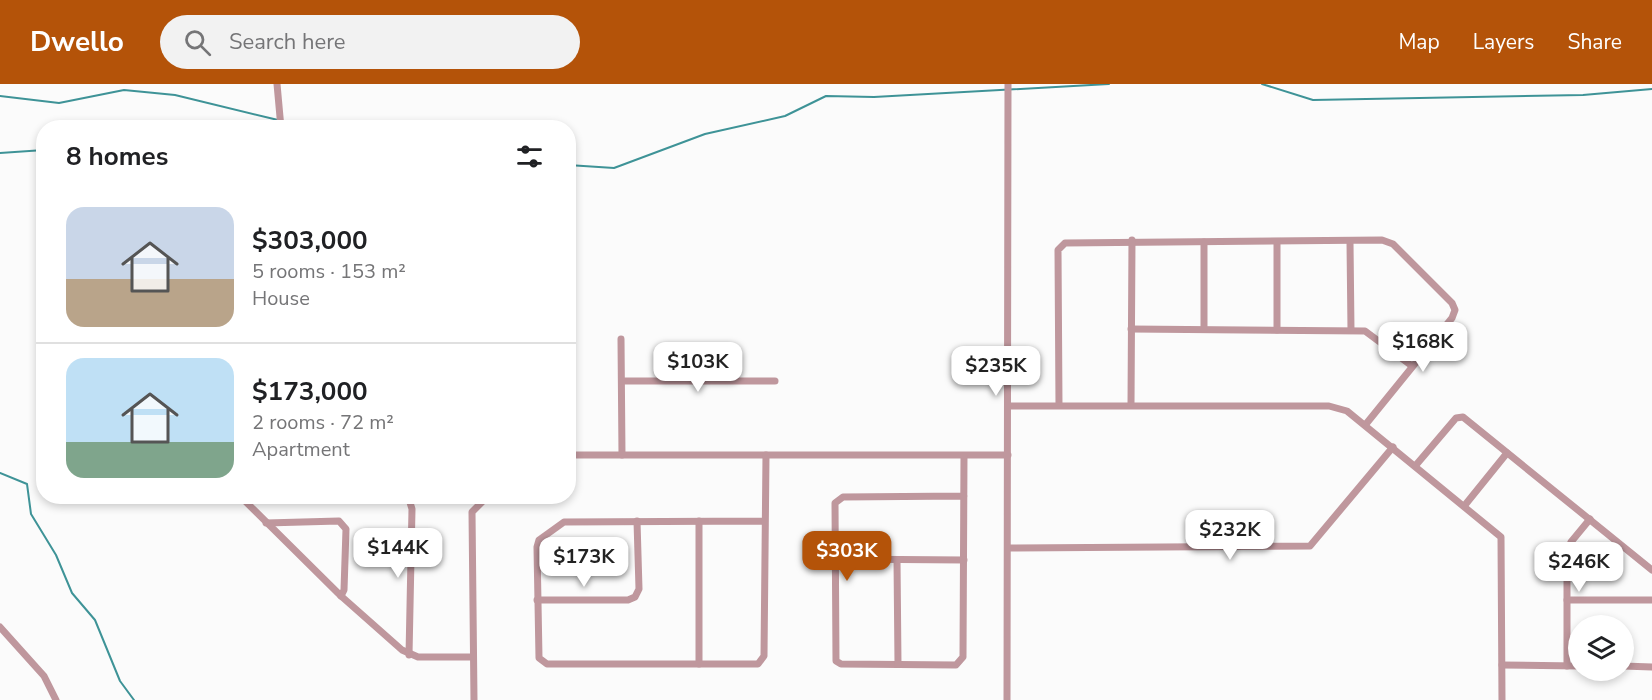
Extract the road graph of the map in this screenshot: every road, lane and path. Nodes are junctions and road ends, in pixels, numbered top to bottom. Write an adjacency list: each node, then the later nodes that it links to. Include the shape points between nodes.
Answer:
1 (277, 84): 3 (street)
2 (1008, 85): 18 (street)
3 (280, 120)
4 (1132, 240): 5 (street); 8 (street); 16 (street, via 1065,243 1058,250)
5 (1204, 242): 6 (street); 9 (street)
6 (1277, 242): 7 (street); 10 (street)
7 (1350, 242): 11 (street); 13 (street, via 1389,241 1454,306 1452,318)
8 (1131, 329): 9 (street); 17 (street)
9 (1204, 329): 10 (street)
10 (1277, 330): 11 (street)
11 (1351, 330): 13 (street, via 1372,334)
12 (621, 339): 14 (street)
13 (1412, 366): 19 (street)
14 (622, 381): 15 (street); 23 (street)
15 (775, 381)
16 (1059, 405): 17 (street); 18 (street)
17 (1131, 405): 19 (street, via 1329,406 1347,411)
18 (1009, 406): 25 (street)
19 (1366, 424): 20 (street)
20 (1392, 447): 27 (street); 38 (street, via 1311,546)
21 (1508, 453): 27 (street, via 1459,417); 32 (street); 33 (street)
22 (576, 455): 23 (street)
23 (622, 455): 24 (street)
24 (766, 455): 26 (street); 34 (street)
25 (1008, 455): 26 (street); 38 (street)
26 (964, 456): 28 (street)
27 (1416, 465): 32 (street)
28 (964, 496): 39 (street, via 838,499); 41 (street)
29 (248, 504): 37 (street)
30 (410, 504): 48 (street)
31 (480, 504): 49 (street, via 472,512)
32 (1465, 505): 52 (street, via 1498,532 1503,543)
33 (1590, 519): 42 (street); 45 (street, via 1568,547)
34 (765, 520): 36 (street); 50 (street, via 763,660 758,664)
35 (637, 521): 36 (street); 44 (street, via 571,520 539,540); 44 (street, via 639,590 635,597)
36 (699, 521): 50 (street)
37 (266, 523): 43 (street); 43 (street, via 343,524 344,590)
38 (1009, 548): 58 (street)
39 (835, 559): 40 (street); 51 (street, via 836,661)
40 (897, 560): 41 (street); 51 (street)
41 (964, 560): 51 (street, via 962,661 956,665)
42 (1652, 570)
43 (340, 596): 48 (street)
44 (537, 600): 50 (street, via 537,652 542,662)
45 (1567, 600): 46 (street); 53 (street)
46 (1652, 600)
47 (0, 627): 56 (street, via 44,676)
48 (409, 655): 49 (street)
49 (472, 657): 57 (street)
50 (699, 664)
51 (898, 664)
52 (1502, 665): 53 (street); 59 (street)
53 (1567, 666)
54 (1634, 666): 55 (street)
55 (1652, 667)
56 (56, 700)
57 (474, 700)
58 (1007, 700)
59 (1502, 700)

